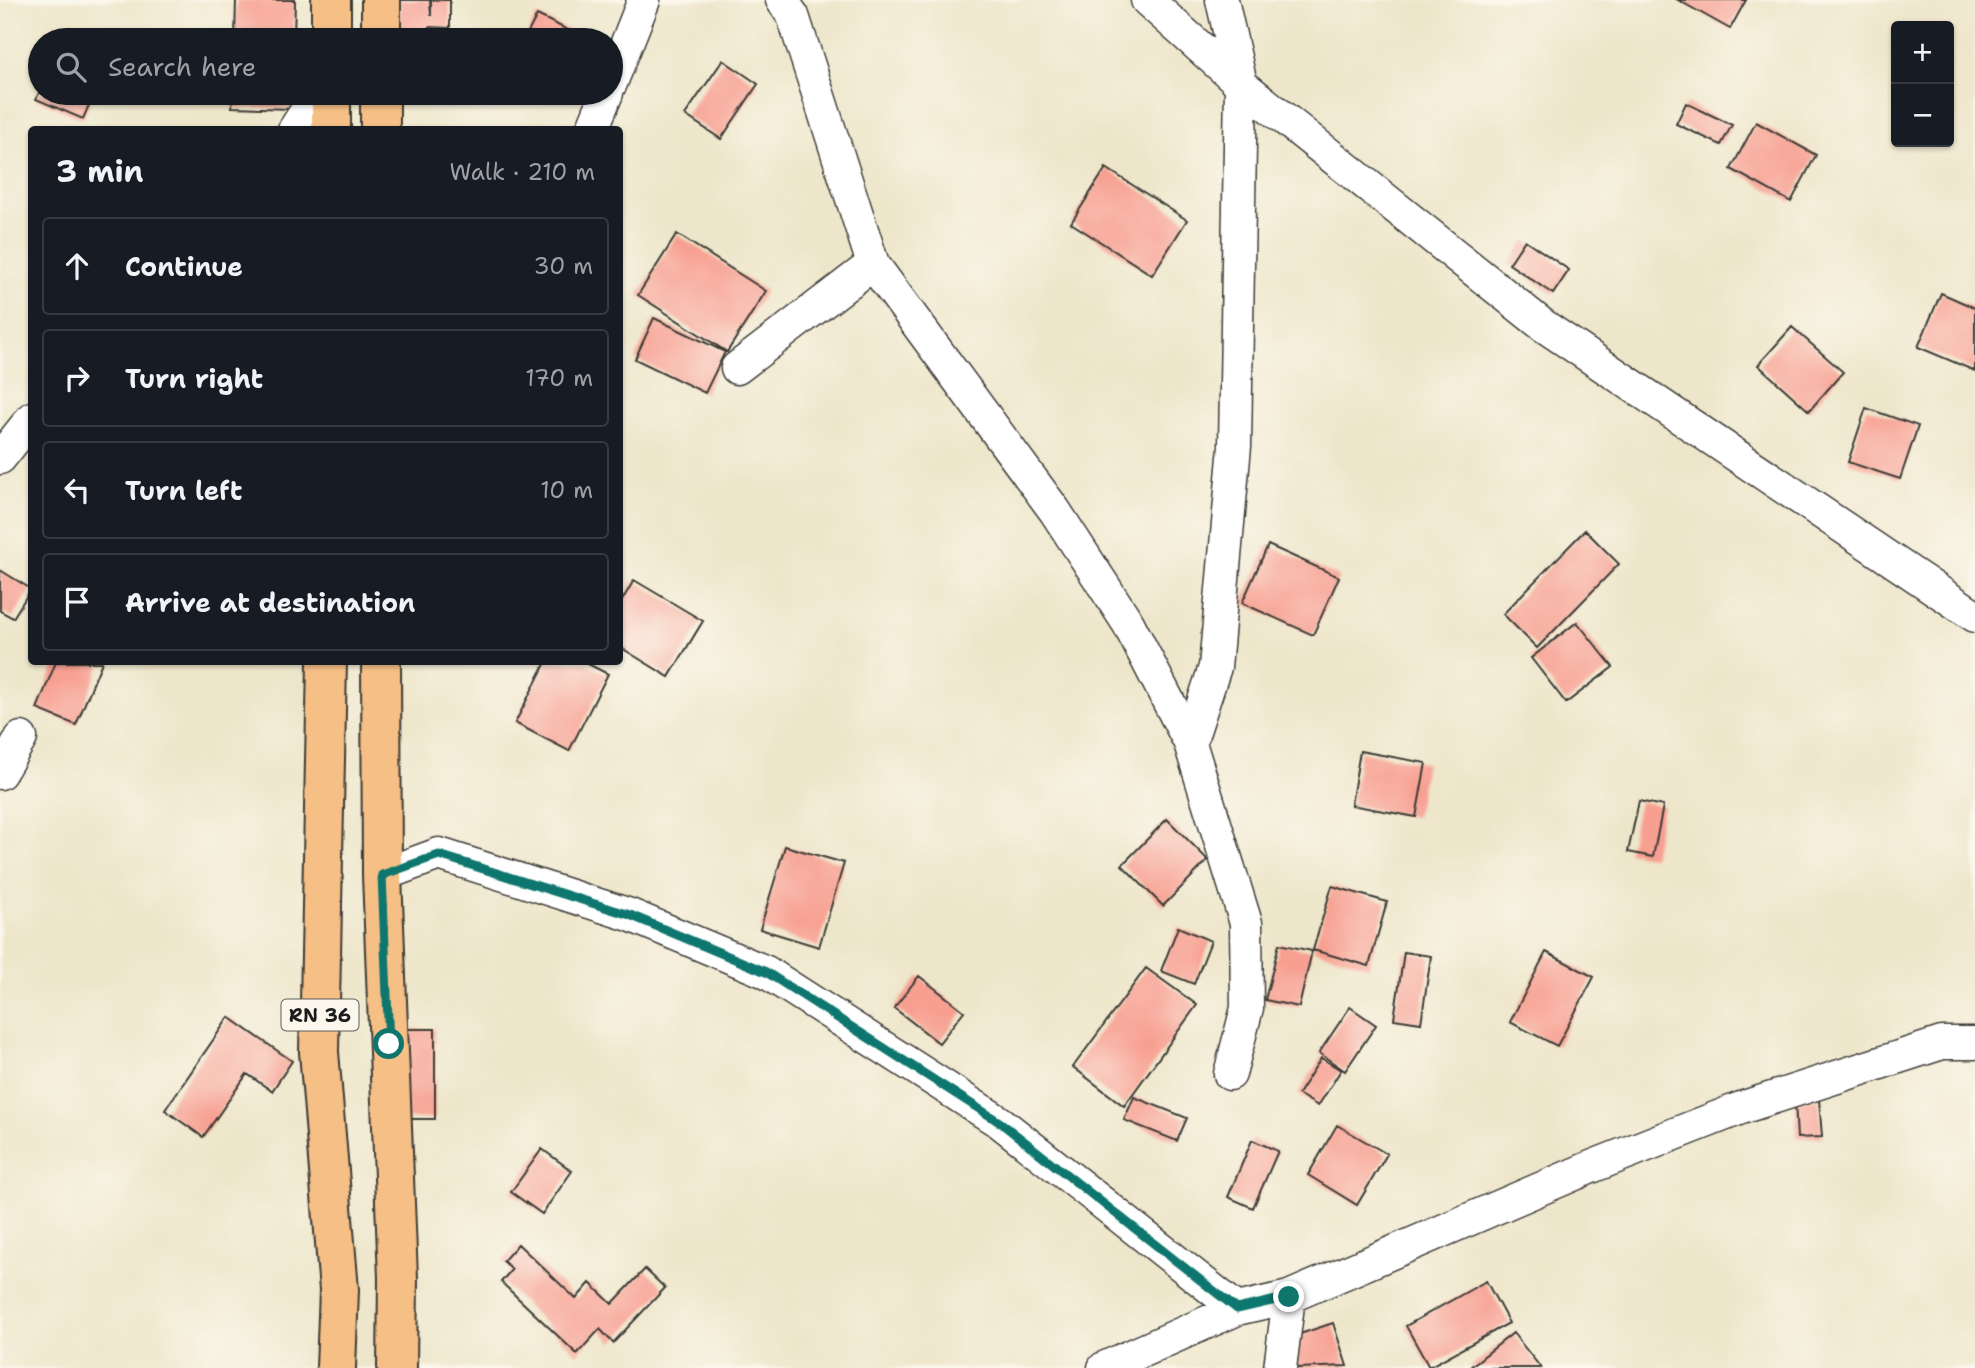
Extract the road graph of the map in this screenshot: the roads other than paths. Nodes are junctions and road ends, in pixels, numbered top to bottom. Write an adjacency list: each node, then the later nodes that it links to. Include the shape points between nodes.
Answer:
1 (331, 0): 7 (main road)
2 (381, 0): 8 (main road)
3 (644, 0): 9 (street)
4 (782, 0): 19 (street, via 793,16)
5 (1147, 0): 10 (street)
6 (1222, 0): 10 (street)
7 (331, 28)
8 (380, 28)
9 (623, 53)
10 (1241, 84): 23 (street, via 1544,326); 27 (street, via 1236,446 1215,667)
11 (310, 105): 15 (street)
12 (331, 105): 16 (main road)
13 (380, 105): 17 (main road)
14 (602, 105): 18 (street)
15 (297, 126)
16 (331, 126)
17 (380, 126)
18 (594, 126)
19 (873, 264): 20 (street); 27 (street, via 1055,511 1128,624)
20 (737, 368)
21 (28, 423): 22 (street)
22 (0, 458)
23 (1975, 616)
24 (327, 665): 34 (main road, RN 36, via 319,1052 339,1290)
25 (381, 665): 29 (main road, RN 36)
26 (20, 738): 28 (street)
27 (1189, 743): 31 (street, via 1245,923 1247,1009)
28 (0, 773)
29 (382, 875): 33 (street, via 439,855 630,915 766,972 1001,1123); 35 (main road, RN 36, via 398,1278)
30 (1975, 1043): 32 (street, via 1942,1043 1741,1108)
31 (1230, 1074)
32 (1289, 1297): 33 (street); 37 (street)
33 (1237, 1309): 36 (street)
34 (336, 1368)
35 (397, 1368)
36 (1104, 1368)
37 (1280, 1368)

